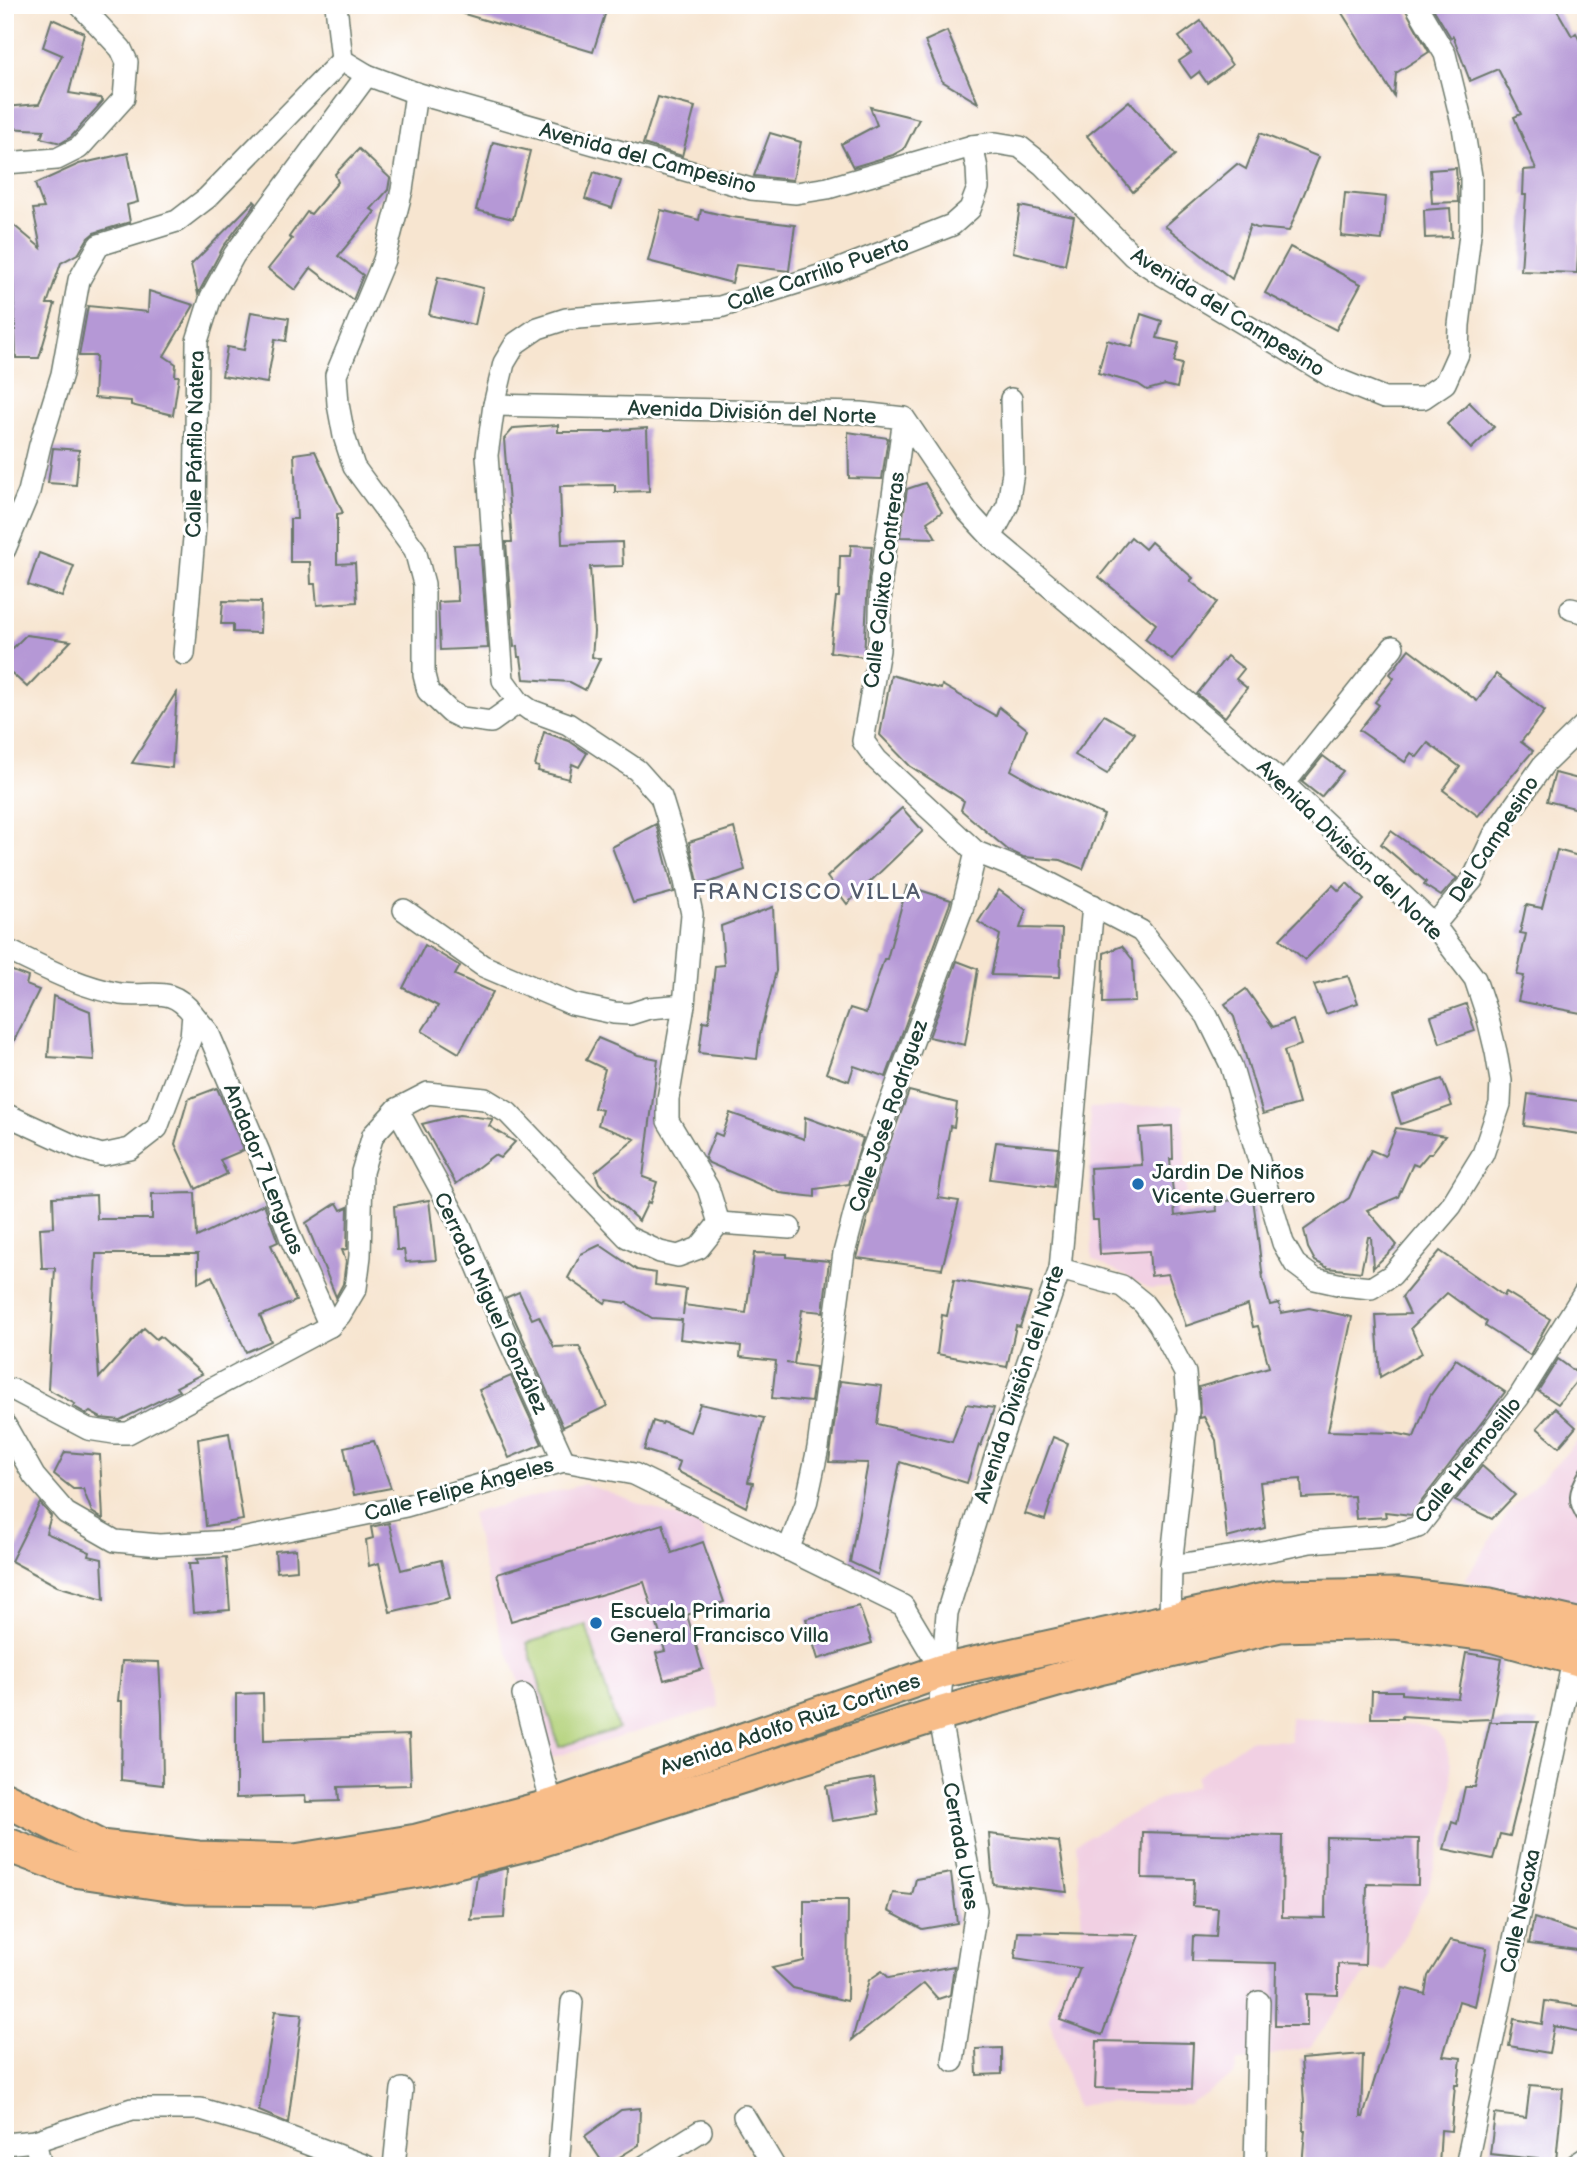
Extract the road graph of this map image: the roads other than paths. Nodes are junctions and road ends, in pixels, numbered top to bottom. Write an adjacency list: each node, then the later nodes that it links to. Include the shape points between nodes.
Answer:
1 (80, 5): 8 (street, via 121,49 127,62 124,98 79,148 57,159)
2 (1416, 5): 7 (street, Avenida del Campesino, via 1445,54 1471,176 1471,226 1458,354 1445,383 1423,398 1384,398 1334,378 1132,256 1020,147)
3 (334, 7): 4 (street)
4 (342, 60): 5 (street, Avenida del Campesino); 13 (street, via 207,198 177,220 99,244 79,280 62,374 29,492)
5 (367, 75): 6 (street, Avenida del Campesino); 15 (street, Calle Pánfilo Natera, via 234,255 207,308 197,341 195,526)
6 (416, 93): 7 (street, Avenida del Campesino, via 751,189 796,193 828,188); 16 (street, via 402,190 384,260 336,375 338,404 354,467 415,550 424,584 428,691 462,718 491,722)
7 (972, 146): 10 (street, Calle Carrillo Puerto, via 978,188 970,209 952,225 835,271 720,307 565,319 538,328 516,343 504,363)
8 (5, 163)
9 (1011, 399): 12 (street, via 1013,472 1008,505)
10 (494, 405): 11 (street, Avenida División del Norte, via 861,413); 16 (street, via 487,455 503,680)
11 (904, 418): 12 (street, Avenida División del Norte, via 967,511); 19 (street, Calle Calixto Contreras, via 880,580 879,650 863,741 877,760)
12 (991, 537): 18 (street, Avenida División del Norte)
13 (5, 549)
14 (1393, 647): 18 (street)
15 (184, 654)
16 (519, 702): 24 (street, via 568,724 637,770 661,797 692,914)
17 (1586, 723): 22 (street, Del Campesino, via 1543,765 1494,835 1473,879)
18 (1284, 784): 22 (street, Avenida División del Norte)
19 (976, 852): 20 (street); 38 (street, Calle José Rodríguez, via 962,910 867,1162 844,1253 818,1448 806,1504)
20 (1093, 905): 22 (street, Avenida División del Norte, via 1140,931 1207,1016 1231,1065 1283,1242 1294,1264 1315,1279 1371,1288 1392,1275 1451,1206 1483,1154 1500,1104 1496,1052 1475,979); 30 (street, Avenida División del Norte)
21 (404, 909): 24 (street, via 483,966 572,1004 630,1014)
22 (1434, 926)
23 (5, 949): 25 (street, via 85,987 182,999)
24 (684, 1005): 28 (street, via 668,1121 708,1188)
25 (193, 1014): 27 (street, via 191,1037 157,1128 131,1149 102,1155); 32 (street, Andador 7 Lenguas, via 208,1032)
26 (397, 1109): 28 (street, via 428,1093 485,1099 508,1113 627,1237 660,1252 678,1256 699,1248); 32 (street, via 373,1135 362,1172 356,1288); 35 (street, Cerrada Miguel González, via 460,1225)
27 (5, 1114)
28 (719, 1223): 29 (street)
29 (790, 1228)
30 (1060, 1269): 39 (street, via 1122,1286 1143,1303 1185,1373 1188,1410); 42 (street, Avenida División del Norte, via 947,1613)
31 (1586, 1290): 39 (street, Calle Hermosillo, via 1519,1397 1418,1527 1388,1536 1310,1542)
32 (330, 1326): 33 (street, via 128,1433 88,1429)
33 (5, 1388)
34 (5, 1425): 35 (street, Calle Felipe Ángeles, via 34,1476 66,1513 115,1541 159,1545 232,1541 406,1506)
35 (564, 1461): 38 (street, Calle Felipe Ángeles, via 634,1474)
36 (1586, 1471): 37 (lane, via 1576,1489 1577,1510)
37 (1586, 1521)
38 (788, 1549): 42 (street, Calle Felipe Ángeles, via 903,1606)
39 (1171, 1566): 40 (street)
40 (1170, 1620): 41 (main road, Avenida Adolfo Ruiz Cortines, via 1277,1597 1396,1595 1490,1605); 42 (main road, Avenida Adolfo Ruiz Cortines)
41 (1582, 1648): 44 (main road, Avenida Adolfo Ruiz Cortines, via 1394,1622 1280,1625 1099,1668); 64 (street, Calle Necaxa)
42 (942, 1671): 44 (street, Avenida División del Norte); 46 (main road, Avenida Adolfo Ruiz Cortines)
43 (523, 1695): 46 (street)
44 (939, 1714): 47 (main road, Avenida Adolfo Ruiz Cortines, via 534,1842 424,1870 314,1888 187,1887 74,1870); 50 (street, Cerrada Ures, via 976,1910)
45 (5, 1799): 46 (main road, Avenida Adolfo Ruiz Cortines, via 100,1847 198,1858 295,1861 417,1841)
46 (552, 1806)
47 (5, 1844)
48 (572, 2002): 60 (street)
49 (1259, 2002): 63 (street)
50 (953, 2061)
51 (402, 2089): 59 (street)
52 (744, 2116): 62 (street)
53 (701, 2132): 61 (street)
54 (35, 2141): 55 (street); 57 (street); 58 (street, via 132,2109 201,2109)
55 (5, 2144)
56 (1586, 2158): 65 (street)
57 (41, 2166)
58 (366, 2166)
59 (394, 2166)
60 (558, 2166)
61 (645, 2166)
62 (774, 2166)
63 (1255, 2166)
64 (1466, 2166)
65 (1574, 2166)

